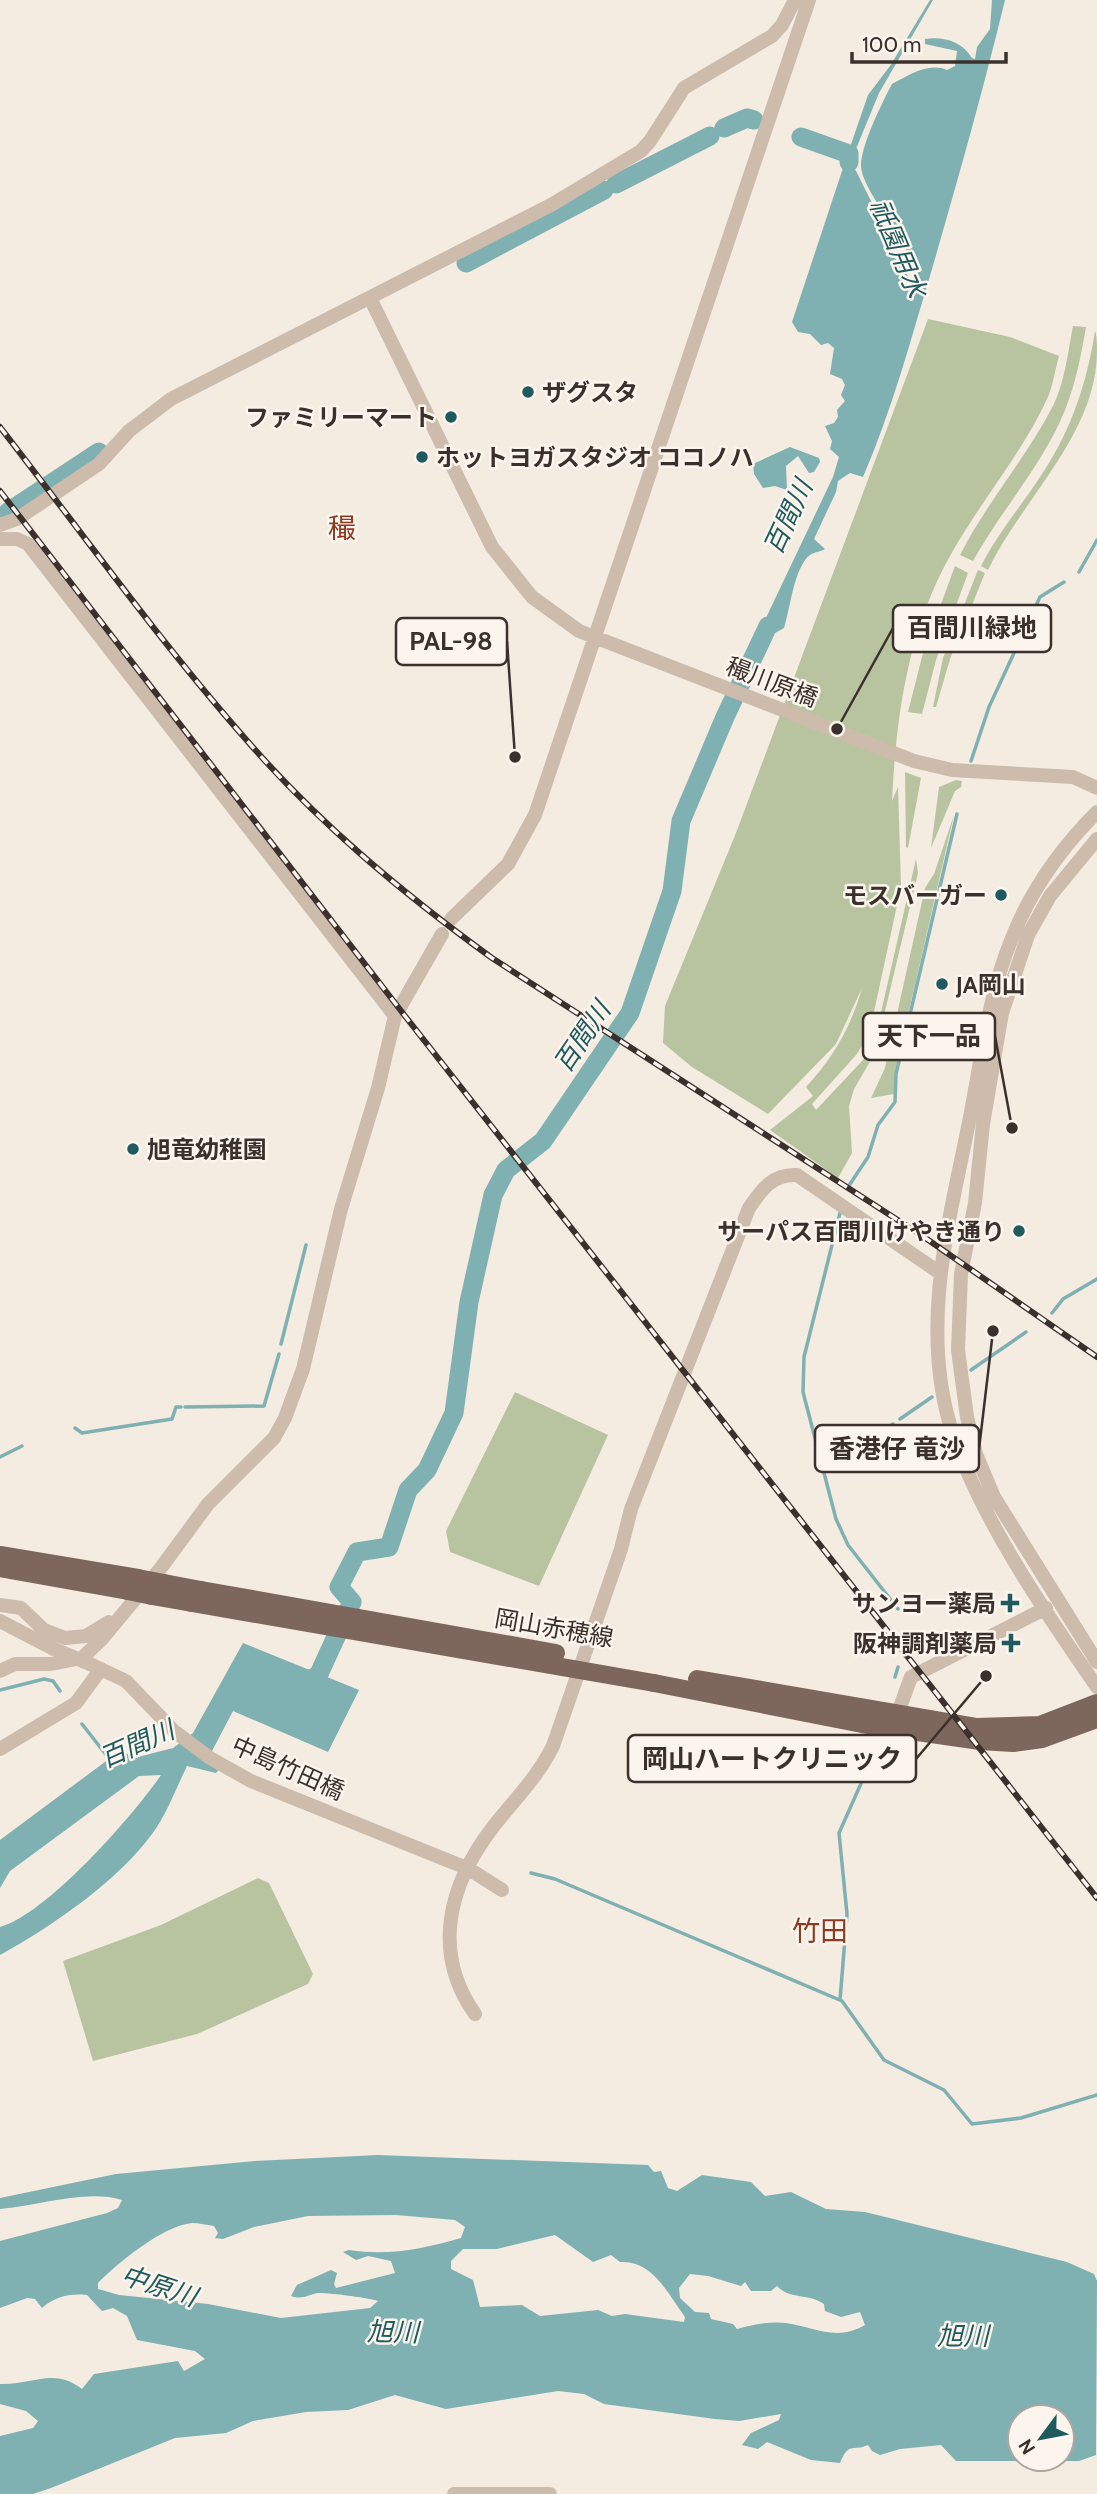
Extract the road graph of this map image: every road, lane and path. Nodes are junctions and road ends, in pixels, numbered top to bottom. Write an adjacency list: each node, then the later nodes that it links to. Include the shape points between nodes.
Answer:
1 (795, 0): 3 (street, via 772,36 684,88 641,151 551,205)
2 (809, 0): 6 (street)
3 (370, 298): 4 (street, via 172,400 129,431 99,464 17,519); 6 (street, 穝川原橋, via 504,566 547,609)
4 (0, 525)
5 (0, 539): 12 (street, via 28,544)
6 (595, 638): 7 (street, 穝川原橋, via 914,761 962,771 1073,777); 10 (street, via 528,832 508,864)
7 (1097, 788)
8 (1097, 812): 13 (street, via 1052,863 1002,964 984,1028)
9 (1097, 839): 21 (street, via 1050,896 1028,935 1002,1013 961,1274 958,1350 976,1454 994,1497)
10 (451, 919)
11 (442, 934): 12 (street)
12 (394, 1016): 19 (street, via 303,1369 285,1418 274,1438 208,1504)
13 (940, 1273): 18 (street, via 937,1348 950,1424 982,1503); 29 (street, via 797,1175 783,1174 760,1192 749,1208 636,1496 553,1746 539,1774 492,1828)
14 (0, 1555): 16 (main road, 岡山赤穂線)
15 (0, 1568): 16 (main road, 岡山赤穂線)
16 (133, 1585): 27 (main road, 岡山赤穂線, bridge)
17 (0, 1605): 19 (street, via 21,1608 44,1630 76,1639 99,1631)
18 (1046, 1608): 24 (street); 27 (street, via 911,1677)
19 (125, 1610): 23 (street, via 82,1658 15,1664)
20 (0, 1622): 22 (street, bridge)
21 (1097, 1662)
22 (95, 1666): 28 (street, via 76,1703); 29 (street, 中島竹田橋, via 126,1681 174,1731 251,1781)
23 (0, 1671)
24 (1097, 1687)
25 (1097, 1703): 27 (main road, 岡山赤穂線, via 1040,1725 1010,1728)
26 (1097, 1719): 27 (main road, 岡山赤穂線, via 1070,1731 1013,1743 953,1738)
27 (895, 1721)
28 (0, 1749)
29 (469, 1869): 30 (street, 中島竹田橋); 31 (street, via 453,1913 448,1951 454,1978)
30 (502, 1891)
31 (475, 2014)
32 (453, 2494): 33 (street)
33 (550, 2494)

